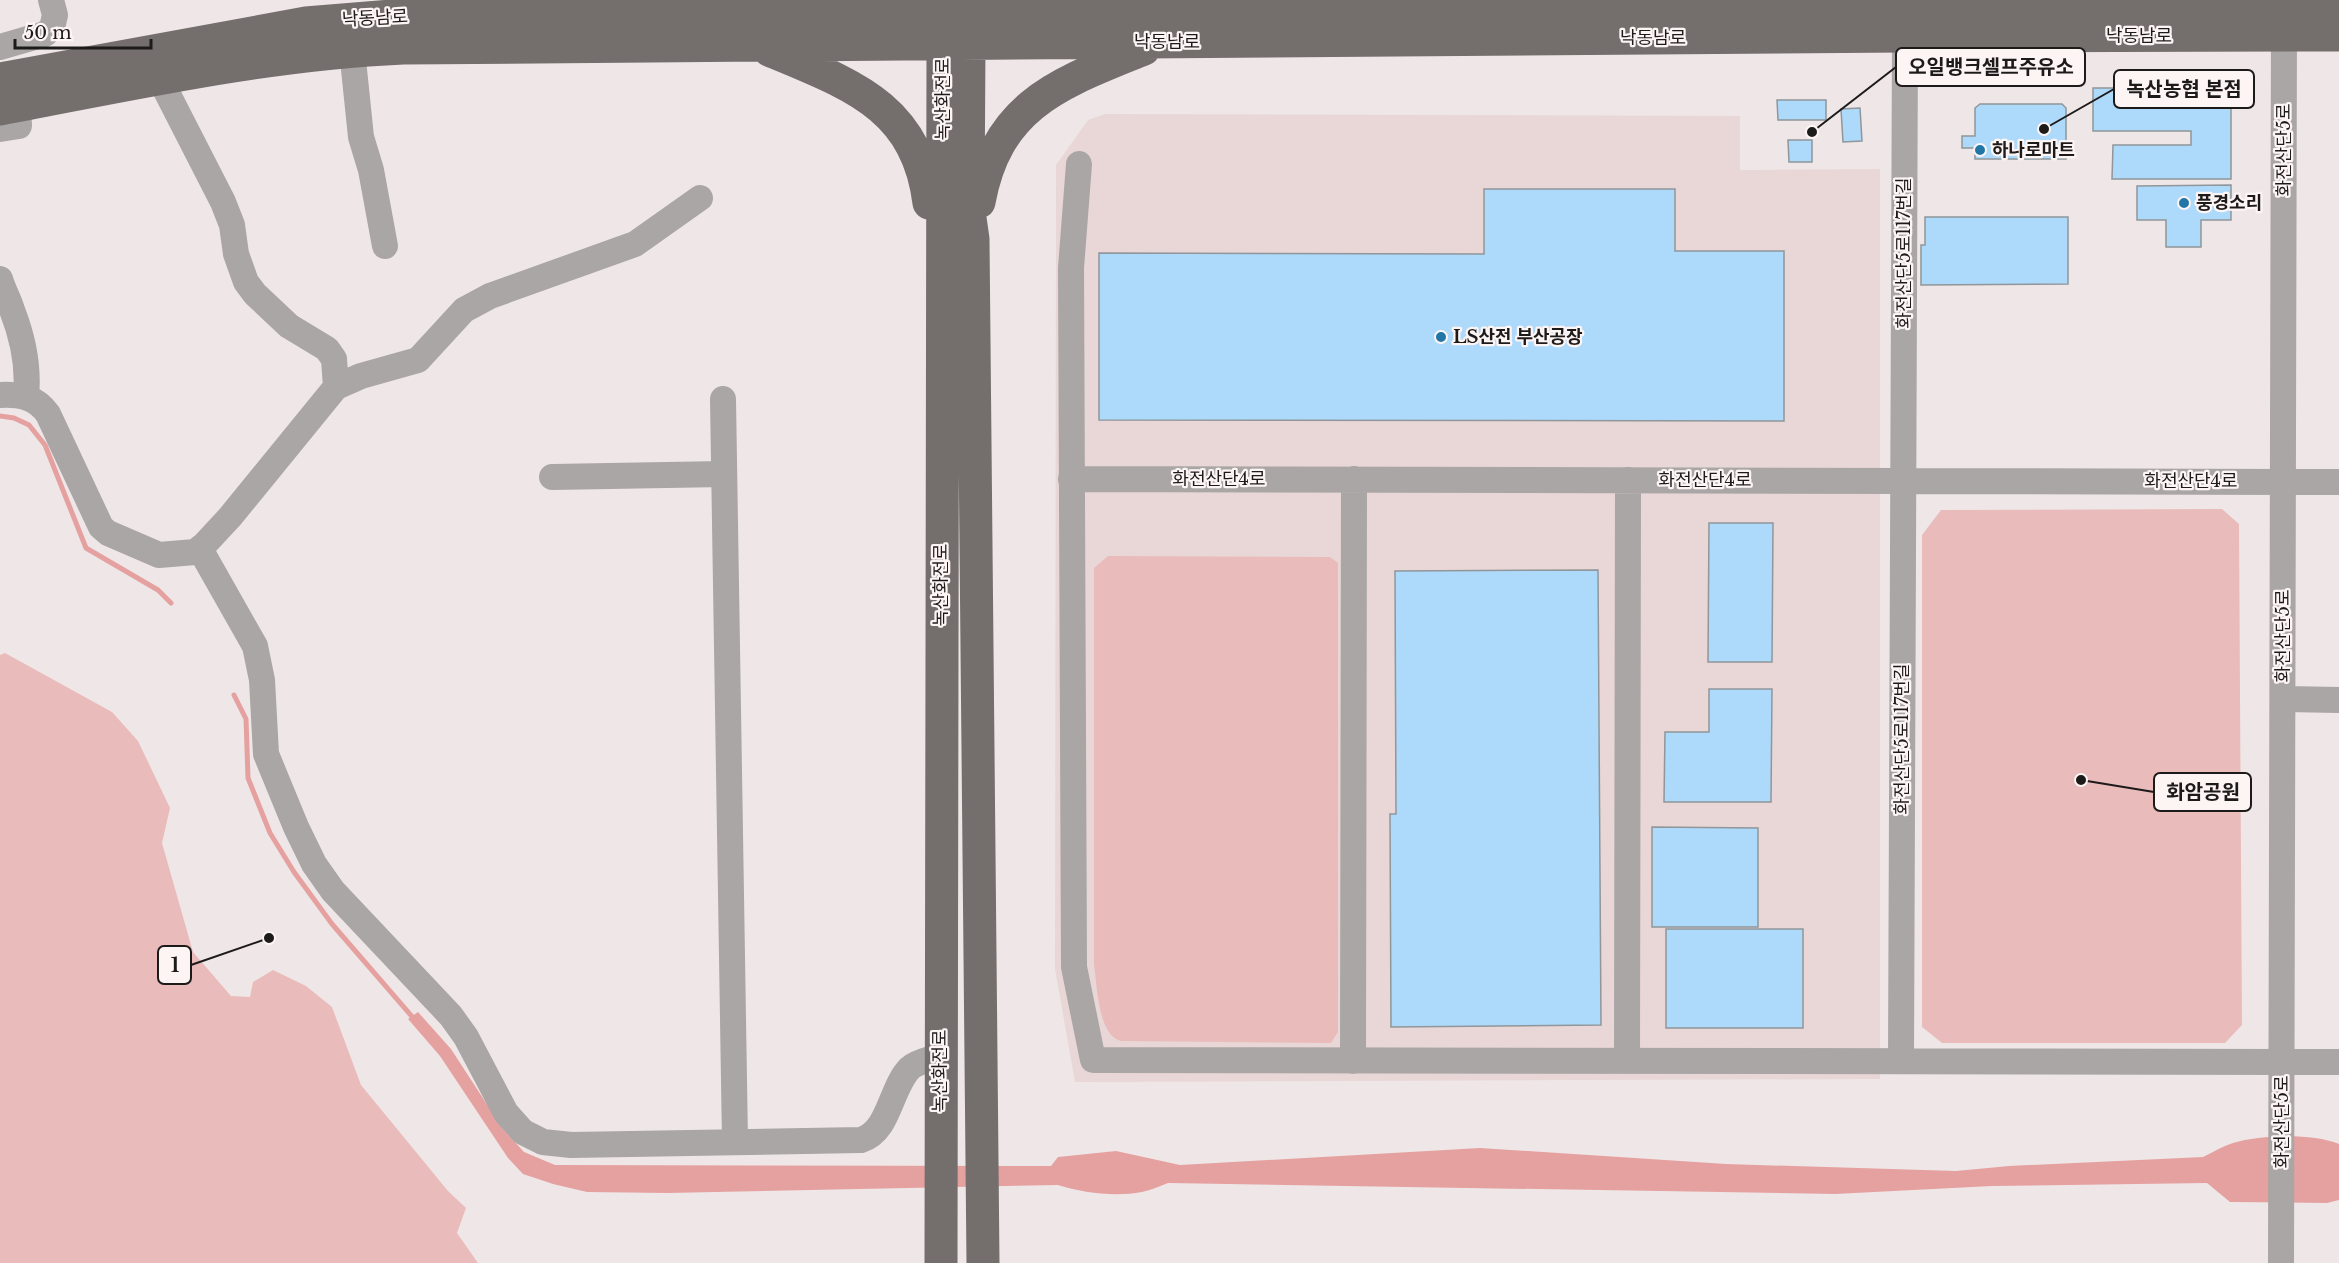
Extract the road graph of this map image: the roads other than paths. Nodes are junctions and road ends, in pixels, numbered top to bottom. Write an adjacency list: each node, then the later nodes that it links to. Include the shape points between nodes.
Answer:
1 (51, 0): 12 (street, via 55,15 52,28 45,34)
2 (1641, 4): 3 (main road, 낙동남로); 4 (main road, 낙동남로)
3 (1713, 4): 6 (main road, 낙동남로)
4 (955, 6): 10 (main road, 녹산화전로); 14 (main road, 낙동남로, via 342,19 306,22)
5 (2339, 8): 6 (main road, 낙동남로)
6 (2284, 15): 7 (main road, 낙동남로); 8 (main road, 낙동남로); 33 (street, 화전산단5로)
7 (1905, 36): 9 (main road, 낙동남로); 32 (street, 화전산단5로117번길)
8 (2339, 36)
9 (1159, 42): 10 (main road, 낙동남로); 19 (main road, via 1066,81 1038,99 1009,126 986,172)
10 (956, 44): 11 (main road, 낙동남로); 19 (main road, 녹산화전로); 22 (main road, 녹산화전로)
11 (760, 46): 13 (main road, 낙동남로); 22 (main road, via 847,84 891,116 909,138 927,185)
12 (0, 47)
13 (352, 50): 15 (main road, 낙동남로); 20 (street, via 362,137)
14 (0, 79)
15 (160, 79): 16 (main road, 낙동남로); 23 (street, via 223,202 246,282 289,326 327,349 334,359)
16 (6, 115)
17 (1079, 164): 29 (street, via 1071,268)
18 (700, 198): 23 (street, via 635,244 490,296 464,310 418,360)
19 (973, 239): 46 (main road, 녹산화전로)
20 (385, 246)
21 (0, 279): 25 (street, via 24,348)
22 (942, 292): 38 (main road, 녹산화전로)
23 (336, 387): 35 (street)
24 (0, 395): 25 (street)
25 (26, 396): 35 (street, via 42,405 48,414 101,527 159,555)
26 (723, 399): 27 (street)
27 (724, 474): 28 (street); 44 (street)
28 (552, 477)
29 (1071, 479): 30 (street, 화전산단4로); 39 (street, via 1074,967 1093,1060)
30 (1354, 479): 31 (street, 화전산단4로); 39 (street)
31 (1628, 480): 32 (street, 화전산단4로); 40 (street)
32 (1903, 481): 33 (street, 화전산단4로); 41 (street, 화전산단5로117번길)
33 (2283, 482): 34 (street, 화전산단4로); 36 (street, 화전산단5로)
34 (2339, 482)
35 (200, 549): 44 (street, via 255,646 262,680 266,754 314,864 333,891 452,1016 506,1113 523,1132 543,1142 571,1145)
36 (2283, 699): 37 (street); 42 (street, 화전산단5로)
37 (2339, 700)
38 (940, 1056): 44 (street, via 912,1066 870,1137); 45 (main road, 녹산화전로)
39 (1353, 1061): 40 (street)
40 (1627, 1061): 41 (street)
41 (1901, 1061): 42 (street)
42 (2282, 1062): 43 (street); 47 (street, 화전산단5로)
43 (2339, 1062)
44 (735, 1142)
45 (941, 1263)
46 (983, 1263)
47 (2282, 1263)

